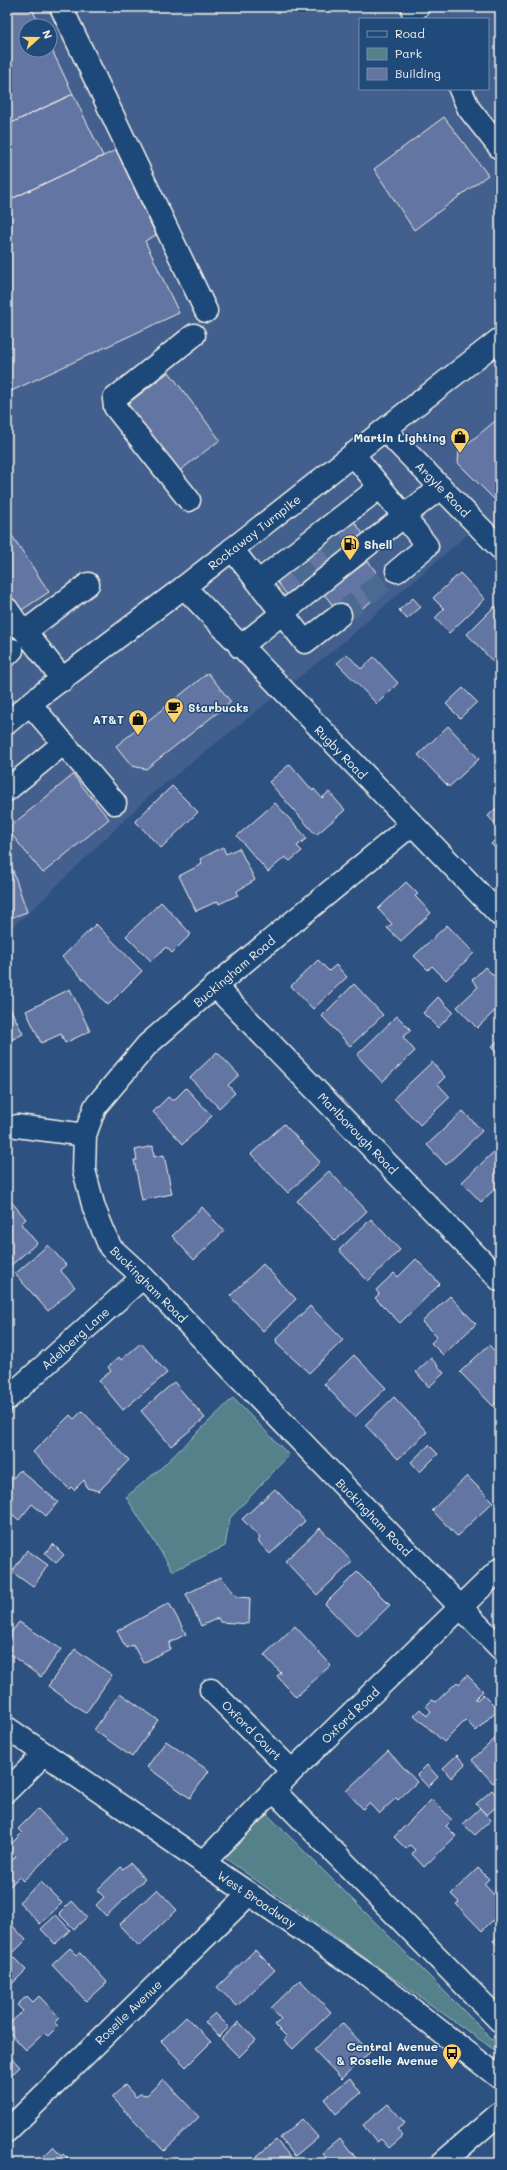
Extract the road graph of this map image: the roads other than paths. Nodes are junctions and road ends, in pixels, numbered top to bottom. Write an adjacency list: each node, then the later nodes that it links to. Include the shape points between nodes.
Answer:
1 (61, 7): 4 (street)
2 (460, 90): 3 (street, via 469,109)
3 (500, 148)
4 (206, 311)
5 (194, 335): 11 (street, via 114,399 115,407)
6 (500, 339): 7 (street, Rockaway Turnpike)
7 (385, 430): 8 (street, Rockaway Turnpike); 9 (street, Argyle Road)
8 (353, 454): 10 (street); 14 (street, Rockaway Turnpike)
9 (441, 486): 12 (street); 13 (street, Argyle Road)
10 (380, 487): 12 (street); 16 (street, via 293,560)
11 (189, 500)
12 (404, 516): 15 (street, via 428,546); 20 (street, via 312,585)
13 (500, 548)
14 (232, 549): 16 (street); 18 (street, Rockaway Turnpike)
15 (397, 571)
16 (258, 582): 20 (street)
17 (88, 584): 22 (street)
18 (184, 587): 23 (street, Rugby Road); 24 (street, Rockaway Turnpike)
19 (7, 609): 22 (street)
20 (282, 613): 21 (street, via 305,642); 23 (street)
21 (340, 615)
22 (24, 630): 24 (street)
23 (240, 647): 30 (street, Rugby Road)
24 (63, 680): 25 (street, Rockaway Turnpike)
25 (30, 704): 26 (street, Rockaway Turnpike); 27 (street)
26 (7, 723)
27 (64, 743): 28 (street); 29 (street)
28 (7, 790)
29 (115, 803)
30 (411, 825): 31 (street, Rugby Road); 32 (street, Buckingham Road)
31 (500, 915)
32 (216, 986): 34 (street, Buckingham Road, via 147,1045 94,1107); 36 (street, Marlborough Road)
33 (17, 1126): 34 (street)
34 (85, 1135): 35 (street, Buckingham Road, via 84,1170 94,1208 110,1247)
35 (143, 1277): 37 (street, Adelberg Lane); 39 (street, Buckingham Road)
36 (500, 1280)
37 (7, 1399)
38 (500, 1569): 39 (street, Oxford Road)
39 (461, 1607): 40 (street, Buckingham Road); 44 (street, Oxford Road)
40 (500, 1648)
41 (212, 1690): 44 (street, Oxford Court)
42 (7, 1728): 43 (street, West Broadway)
43 (44, 1754): 46 (street); 47 (street, West Broadway)
44 (292, 1771): 45 (street, Oxford Road)
45 (273, 1790): 47 (street, Oxford Road); 49 (street)
46 (7, 1791)
47 (203, 1863): 48 (street, West Broadway)
48 (249, 1894): 50 (street, West Broadway, via 370,1976); 52 (street, Roselle Avenue)
49 (500, 2021)
50 (500, 2078)
51 (500, 2113): 53 (street)
52 (7, 2131)
53 (442, 2163)

